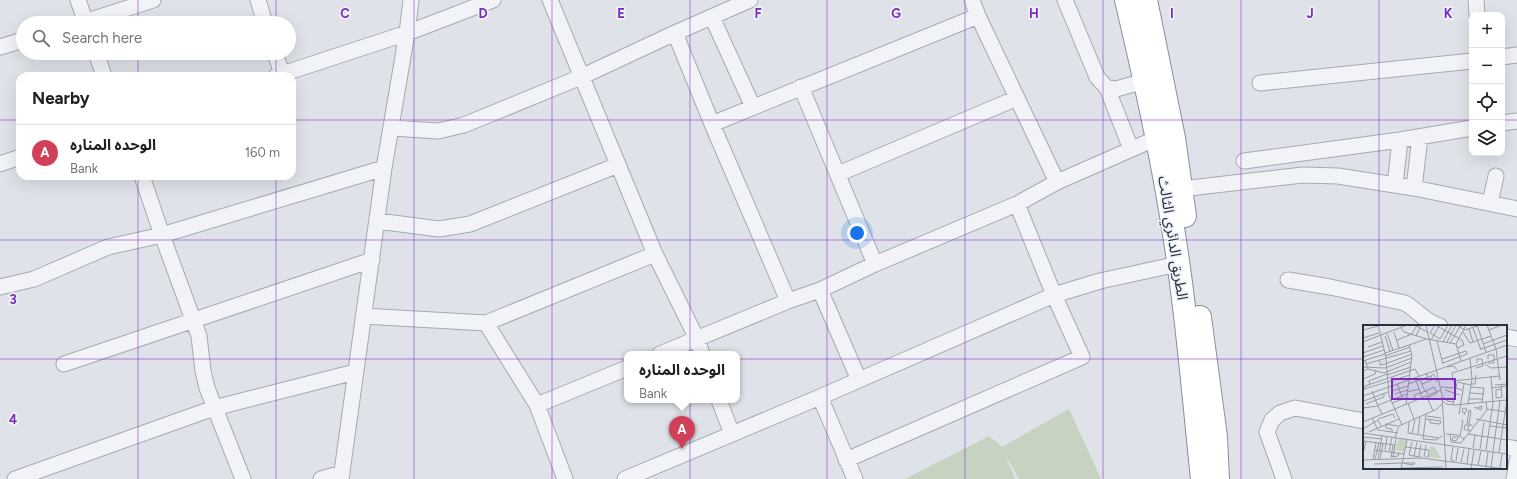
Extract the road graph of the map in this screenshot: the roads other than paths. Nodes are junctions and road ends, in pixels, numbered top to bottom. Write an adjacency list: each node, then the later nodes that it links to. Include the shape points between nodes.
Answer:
1 (78, 0): 14 (street)
2 (153, 0): 15 (street)
3 (258, 0): 16 (street)
4 (411, 0): 19 (street)
5 (493, 0): 19 (street)
6 (550, 0): 31 (street)
7 (750, 0): 18 (street)
8 (972, 0): 17 (street)
9 (1065, 0): 35 (street, via 1097,77)
10 (1126, 0): 32 (highway, الطريق الدائري الثالث)
11 (1146, 0): 58 (highway, الطريق الدائري الثالث)
12 (1476, 0): 13 (street)
13 (1477, 12)
14 (82, 16)
15 (105, 16)
16 (263, 16)
17 (978, 16): 34 (street); 36 (street)
18 (712, 17): 20 (street); 37 (street)
19 (407, 33): 30 (street); 41 (street)
20 (674, 33): 31 (street); 40 (street)
21 (16, 42): 22 (street)
22 (0, 47)
23 (1517, 55): 24 (street)
24 (1505, 57)
25 (98, 60): 28 (street)
26 (276, 60): 29 (street)
27 (1469, 61): 33 (street)
28 (103, 72)
29 (278, 72)
30 (288, 72)
31 (581, 77): 41 (street, via 450,129 438,131); 50 (street)
32 (1145, 81): 35 (street); 44 (highway, الطريق الدائري الثالث)
33 (1260, 84)
34 (801, 87): 37 (street); 52 (street)
35 (1107, 88): 46 (street)
36 (1017, 98): 52 (street); 55 (street)
37 (753, 107): 40 (street)
38 (1517, 121): 39 (street)
39 (1505, 123)
40 (712, 124): 72 (street)
41 (392, 128): 51 (street)
42 (1469, 129): 43 (street)
43 (1420, 137): 45 (street); 57 (street)
44 (1157, 138): 46 (street); 67 (highway, الطريق الدائري الثالث)
45 (1400, 140): 48 (street); 56 (street)
46 (1131, 149): 55 (street)
47 (16, 158): 49 (street)
48 (1244, 161)
49 (0, 164)
50 (618, 165): 62 (street, via 470,224 439,228); 64 (street)
51 (384, 168): 62 (street); 63 (street)
52 (838, 174): 66 (street)
53 (1496, 176): 59 (street)
54 (143, 180): 63 (street)
55 (1057, 182): 60 (street)
56 (1396, 185): 57 (street); 58 (street, via 1338,176 1303,175)
57 (1414, 188): 59 (street)
58 (1182, 189): 104 (highway, الطريق الدائري الثالث, via 1215,429)
59 (1490, 203): 61 (street)
60 (1017, 204): 66 (street); 71 (street)
61 (1517, 209)
62 (378, 221): 65 (street)
63 (162, 235): 69 (street, via 108,247 34,278); 74 (street)
64 (655, 254): 75 (street); 78 (street)
65 (372, 260): 73 (street); 74 (street)
66 (876, 264): 70 (street)
67 (1178, 264): 71 (street, via 1100,281); 103 (highway, الطريق الدائري الثالث)
68 (1288, 280): 76 (street, via 1405,303 1415,308 1429,322)
69 (0, 287)
70 (820, 290): 72 (street); 85 (street)
71 (1054, 295): 85 (street); 94 (street, via 1082,357)
72 (788, 301): 78 (street)
73 (363, 316): 75 (street); 84 (street)
74 (193, 321): 82 (street); 89 (street, via 199,336 203,371)
75 (486, 323): 88 (street)
76 (1437, 325)
77 (1507, 337): 79 (street)
78 (697, 339): 80 (street); 81 (street)
79 (1517, 339)
80 (667, 351)
81 (701, 351)
82 (64, 364)
83 (624, 369): 88 (street)
84 (355, 372): 89 (street); 96 (street)
85 (859, 380): 86 (street)
86 (820, 397): 91 (street); 94 (street)
87 (721, 403): 91 (street)
88 (537, 405): 100 (street)
89 (214, 408): 97 (street); 98 (street)
90 (1363, 420): 105 (street, via 1295,408 1280,413 1272,420 1267,432)
91 (732, 434): 101 (street)
92 (1507, 447): 93 (street)
93 (1517, 449)
94 (846, 460): 102 (street)
95 (1517, 461): 106 (street)
96 (342, 476): 99 (street)
97 (15, 479)
98 (243, 479)
99 (322, 479)
100 (566, 479)
101 (625, 479)
102 (855, 479)
103 (1202, 479)
104 (1218, 479)
105 (1284, 479)
106 (1514, 479)

